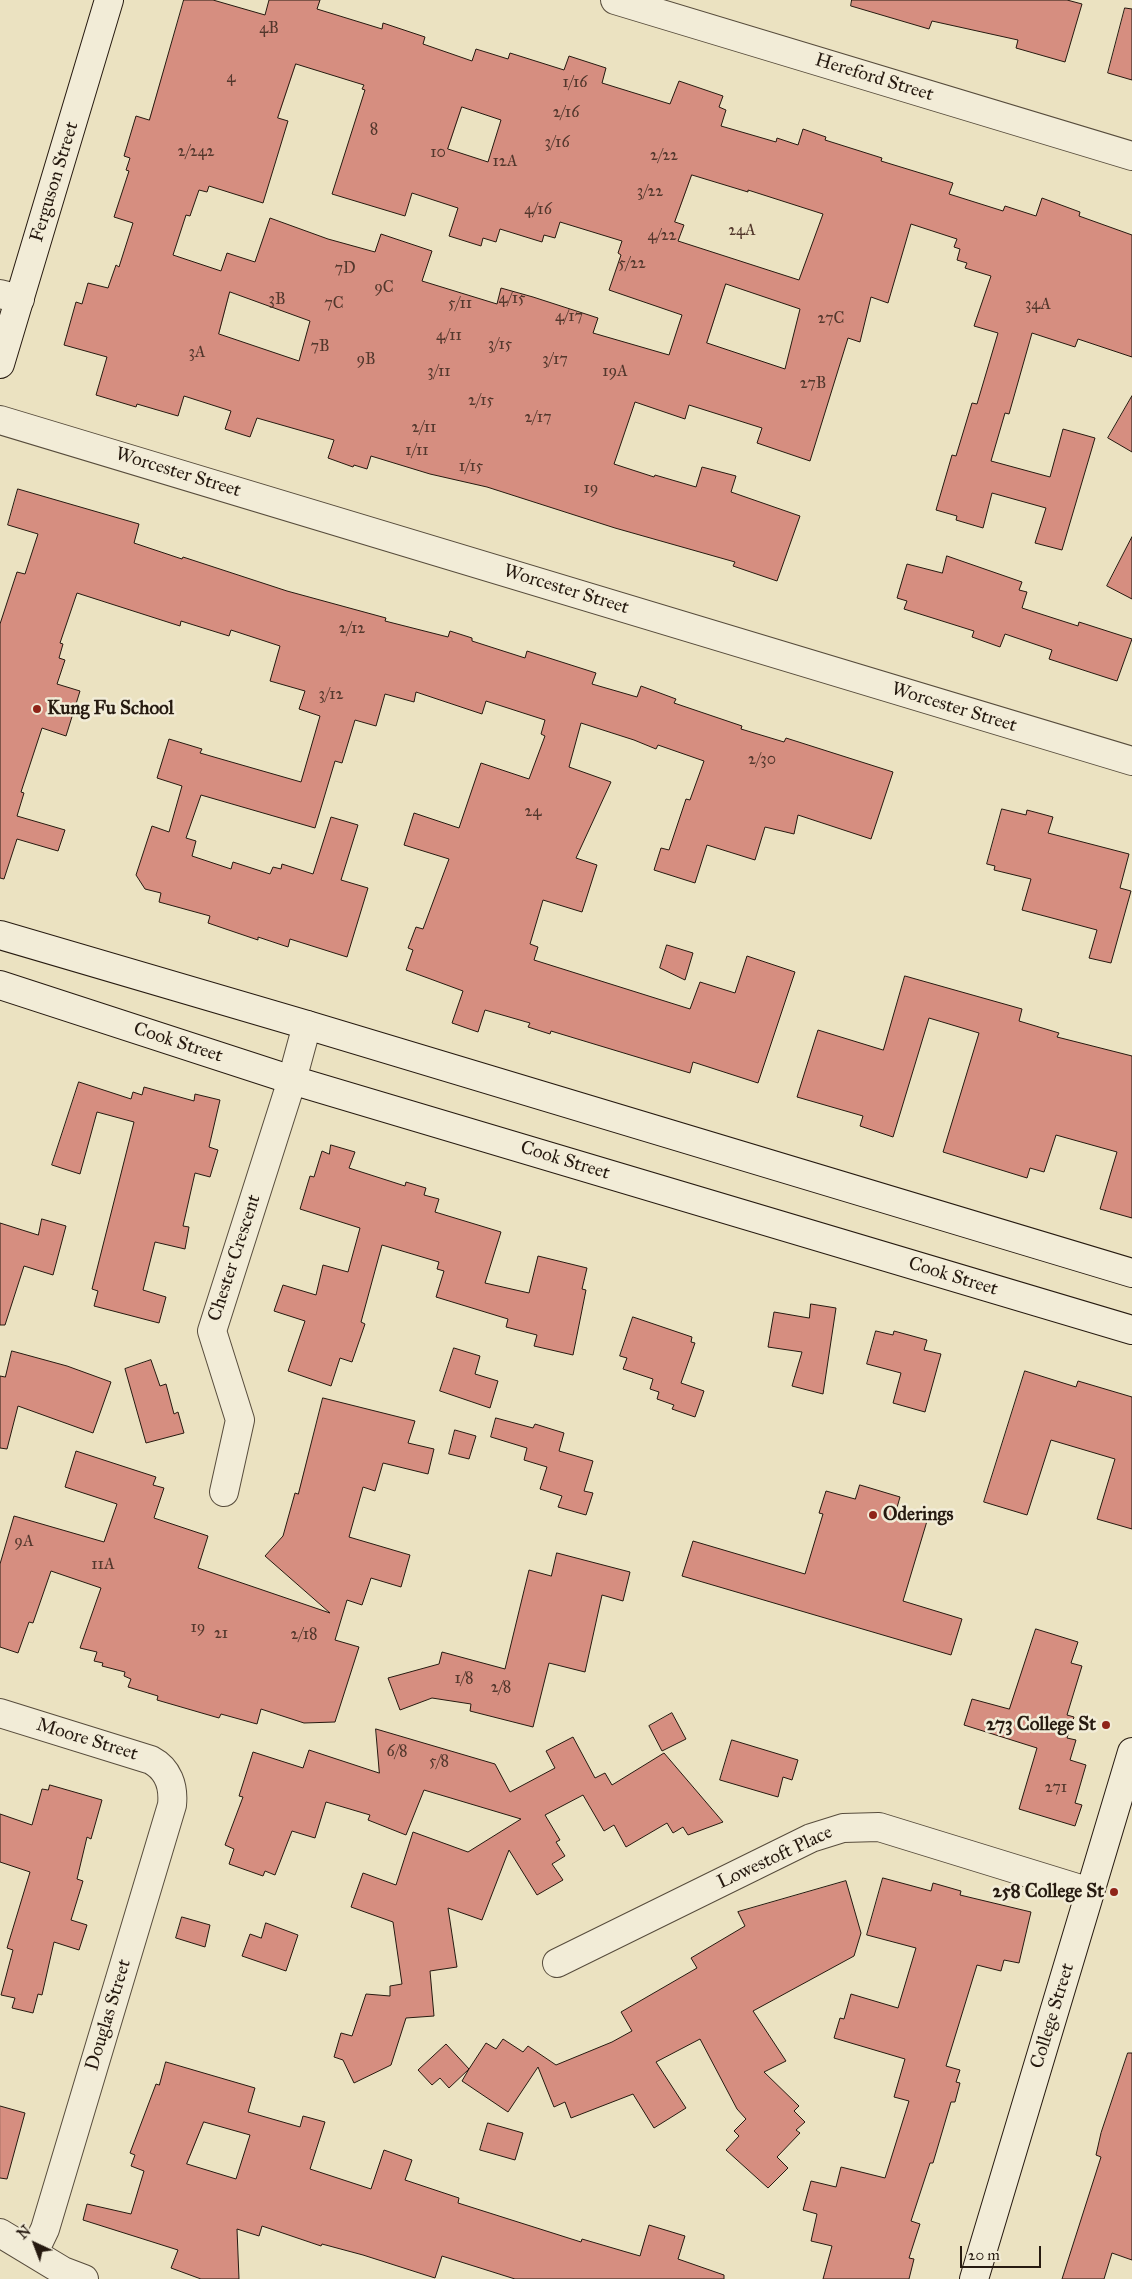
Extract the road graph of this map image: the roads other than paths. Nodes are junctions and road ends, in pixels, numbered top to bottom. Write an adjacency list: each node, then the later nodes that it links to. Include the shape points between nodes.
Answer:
1 (109, 0): 4 (street, Ferguson Street)
2 (615, 0): 3 (street, Hereford Street)
3 (1132, 156)
4 (10, 296): 5 (street, Ferguson Street)
5 (0, 364)
6 (0, 420): 7 (street, Worcester Street)
7 (1132, 761)
8 (0, 935): 10 (street)
9 (0, 986): 11 (street, Cook Street)
10 (307, 1025): 11 (street, Chester Crescent); 12 (street)
11 (292, 1080): 13 (street, Cook Street); 14 (street, Chester Crescent, via 212,1331 240,1420)
12 (1132, 1273)
13 (1132, 1330)
14 (224, 1492)
15 (0, 1714): 17 (street, Moore Street, via 151,1760)
16 (1132, 1752): 18 (street, College Street)
17 (167, 1776): 21 (street, Douglas Street, via 173,1794 172,1805 45,2229)
18 (1090, 1892): 19 (street, Lowestoft Place, via 879,1828 843,1828 812,1838); 23 (street, College Street)
19 (557, 1963)
20 (0, 2233): 21 (street)
21 (34, 2252): 22 (street, via 62,2271)
22 (84, 2279)
23 (974, 2279)

